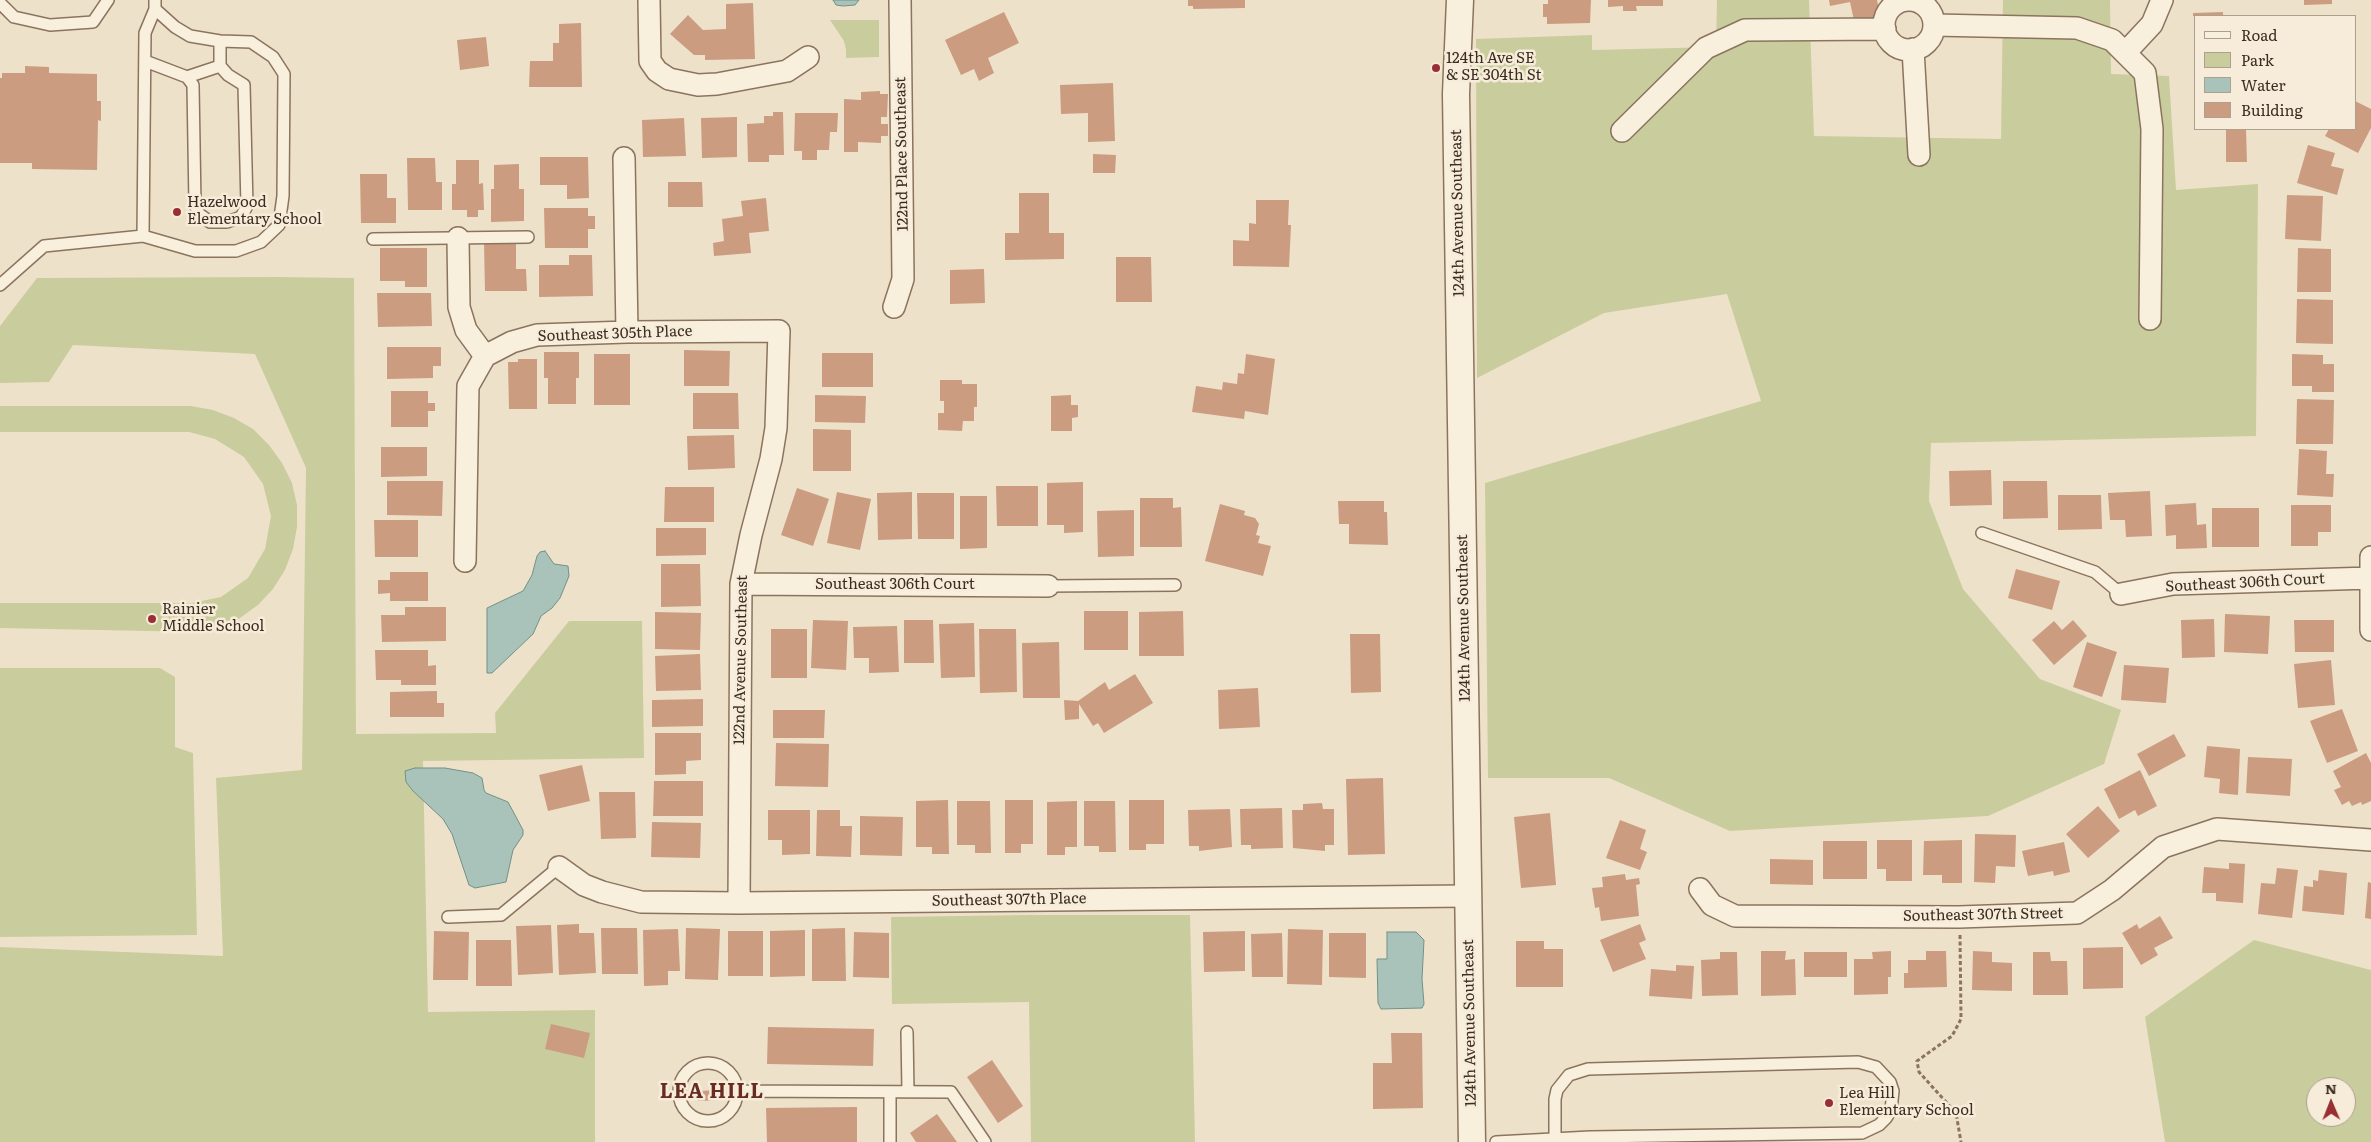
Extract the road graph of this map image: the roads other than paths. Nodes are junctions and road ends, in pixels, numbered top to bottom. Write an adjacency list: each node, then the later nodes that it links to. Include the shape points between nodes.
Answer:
1 (108, 0): 8 (lane, via 93,22 50,25 14,17)
2 (649, 0): 15 (street, via 650,61 669,79 717,84 787,71)
3 (900, 0): 28 (street, 122nd Place Southeast, via 904,279)
4 (1445, 0): 19 (street, 124th Avenue Southeast)
5 (1460, 0): 19 (street, 124th Avenue Southeast)
6 (1909, 0): 10 (street, via 1929,10); 11 (street, via 1900,2 1888,13)
7 (2162, 0): 14 (street, via 2152,24)
8 (0, 3)
9 (155, 5): 12 (lane, via 175,27 190,36); 16 (lane, via 145,33)
10 (1934, 25): 13 (street, via 1929,40); 14 (street, via 2077,28 2112,40)
11 (1885, 29): 13 (street, via 1893,44); 20 (street, via 1746,30 1706,48)
12 (220, 41): 17 (lane); 23 (lane, via 251,42 273,57 284,74 284,196 278,225 261,242 236,251 195,251)
13 (1913, 49): 21 (street)
14 (2125, 53): 29 (street, via 2145,73 2152,129)
15 (808, 57)
16 (144, 61): 18 (lane); 23 (lane)
17 (220, 66): 18 (lane); 18 (lane, via 244,85 247,206 241,217 227,222 210,222 199,214 195,205 193,85)
18 (187, 76)
19 (1456, 94): 44 (street, 124th Avenue Southeast)
20 (1622, 131)
21 (1919, 155)
22 (624, 158): 31 (street)
23 (143, 236): 27 (lane, via 44,246)
24 (528, 237): 25 (lane)
25 (458, 238): 26 (lane); 32 (street, via 459,307 466,330)
26 (373, 239)
27 (0, 285)
28 (894, 307)
29 (2150, 319)
30 (779, 331): 31 (street, Southeast 305th Place); 36 (street, 122nd Avenue Southeast, via 776,428)
31 (626, 332): 32 (street, Southeast 305th Place, via 537,335 512,342)
32 (485, 356): 34 (street, via 468,386)
33 (1982, 533): 39 (lane, via 2095,572)
34 (465, 561)
35 (2370, 567): 39 (street, Southeast 306th Court, via 2173,584); 40 (street)
36 (741, 584): 38 (street, Southeast 306th Court); 45 (street, 122nd Avenue Southeast)
37 (1175, 585): 38 (lane)
38 (1048, 586)
39 (2121, 594)
40 (2371, 630)
41 (2371, 840): 43 (street, Southeast 307th Street, via 2218,829 2164,846 2112,890 2077,913 1960,917 1735,916 1712,905)
42 (559, 867): 45 (street, Southeast 307th Place, via 584,886 641,902); 46 (lane, via 501,915)
43 (1700, 889)
44 (1469, 896): 45 (street, Southeast 307th Place); 54 (street, 124th Avenue Southeast)
45 (739, 903)
46 (448, 917)
47 (907, 1032): 50 (lane)
48 (736, 1091): 48 (lane, via 731,1074 716,1064 707,1063 698,1064 684,1075 679,1092 686,1111 703,1120 722,1116 730,1110); 49 (lane)
49 (890, 1092): 50 (lane); 52 (lane)
50 (908, 1092): 53 (lane, via 952,1092)
51 (1555, 1139): 51 (lane, via 1862,1133 1886,1118 1891,1110 1893,1091 1890,1082 1876,1067 1858,1062 1588,1069 1569,1075 1557,1090); 55 (lane)
52 (890, 1142)
53 (985, 1142)
54 (1472, 1142)
55 (1496, 1142)

